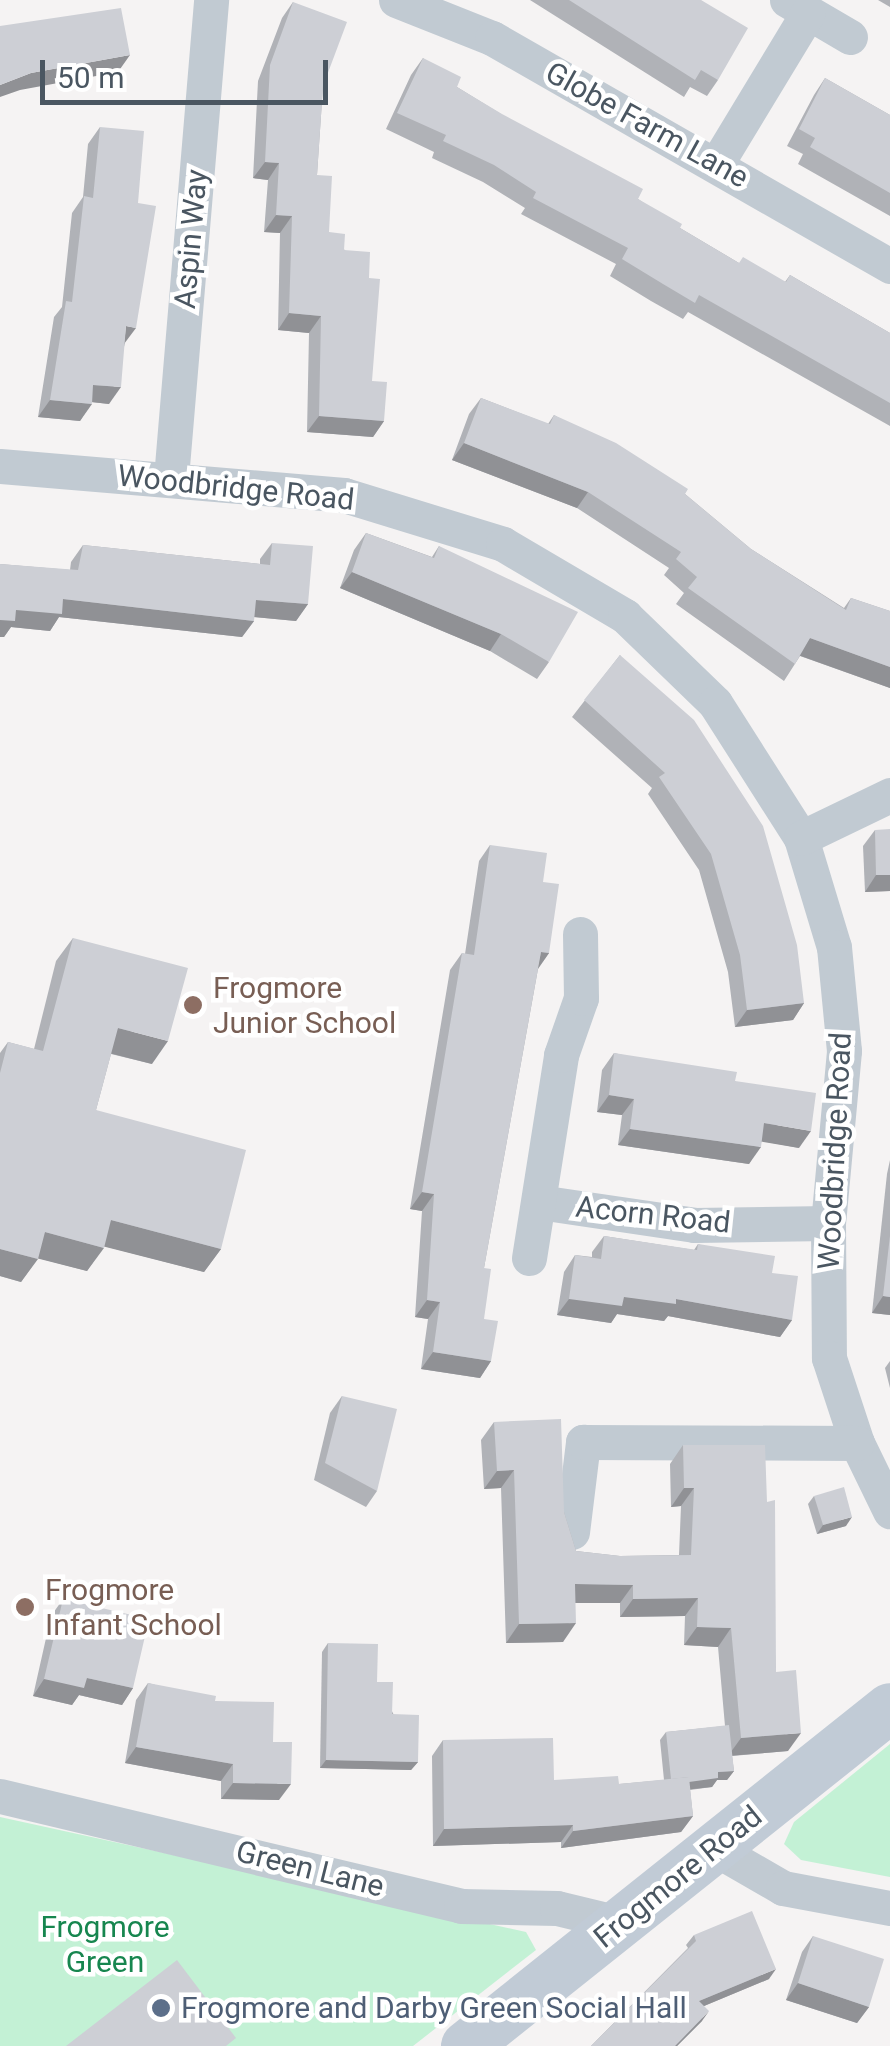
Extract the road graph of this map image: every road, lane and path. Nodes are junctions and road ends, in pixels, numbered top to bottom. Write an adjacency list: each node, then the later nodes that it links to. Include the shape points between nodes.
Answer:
1 (211, 0): 8 (street, Aspin Way)
2 (415, 3): 5 (street, Globe Farm Lane, via 492,38)
3 (798, 7): 4 (street); 5 (street)
4 (850, 37)
5 (718, 163): 6 (street, Globe Farm Lane)
6 (890, 266)
7 (0, 466): 8 (street, Woodbridge Road)
8 (171, 478): 10 (street, Woodbridge Road, via 344,496 503,544 625,616 715,704)
9 (890, 794): 10 (street)
10 (801, 838): 13 (street, Woodbridge Road, via 834,947 844,1051)
11 (580, 934): 12 (street, Acorn Road, via 581,998 562,1055)
12 (539, 1202): 13 (street, Acorn Road, via 694,1226); 14 (street, Acorn Road)
13 (828, 1222): 15 (street, Woodbridge Road, via 829,1358)
14 (529, 1258)
15 (856, 1443): 16 (street, Woodbridge Road); 17 (street, via 584,1442)
16 (890, 1511)
17 (572, 1532)
18 (890, 1708): 20 (street, Frogmore Road)
19 (0, 1796): 22 (street, Green Lane, via 461,1906 557,1908)
20 (712, 1847): 21 (street, via 782,1888); 22 (street, Frogmore Road)
21 (890, 1908)
22 (623, 1924): 23 (street, Frogmore Road)
23 (466, 2046)

